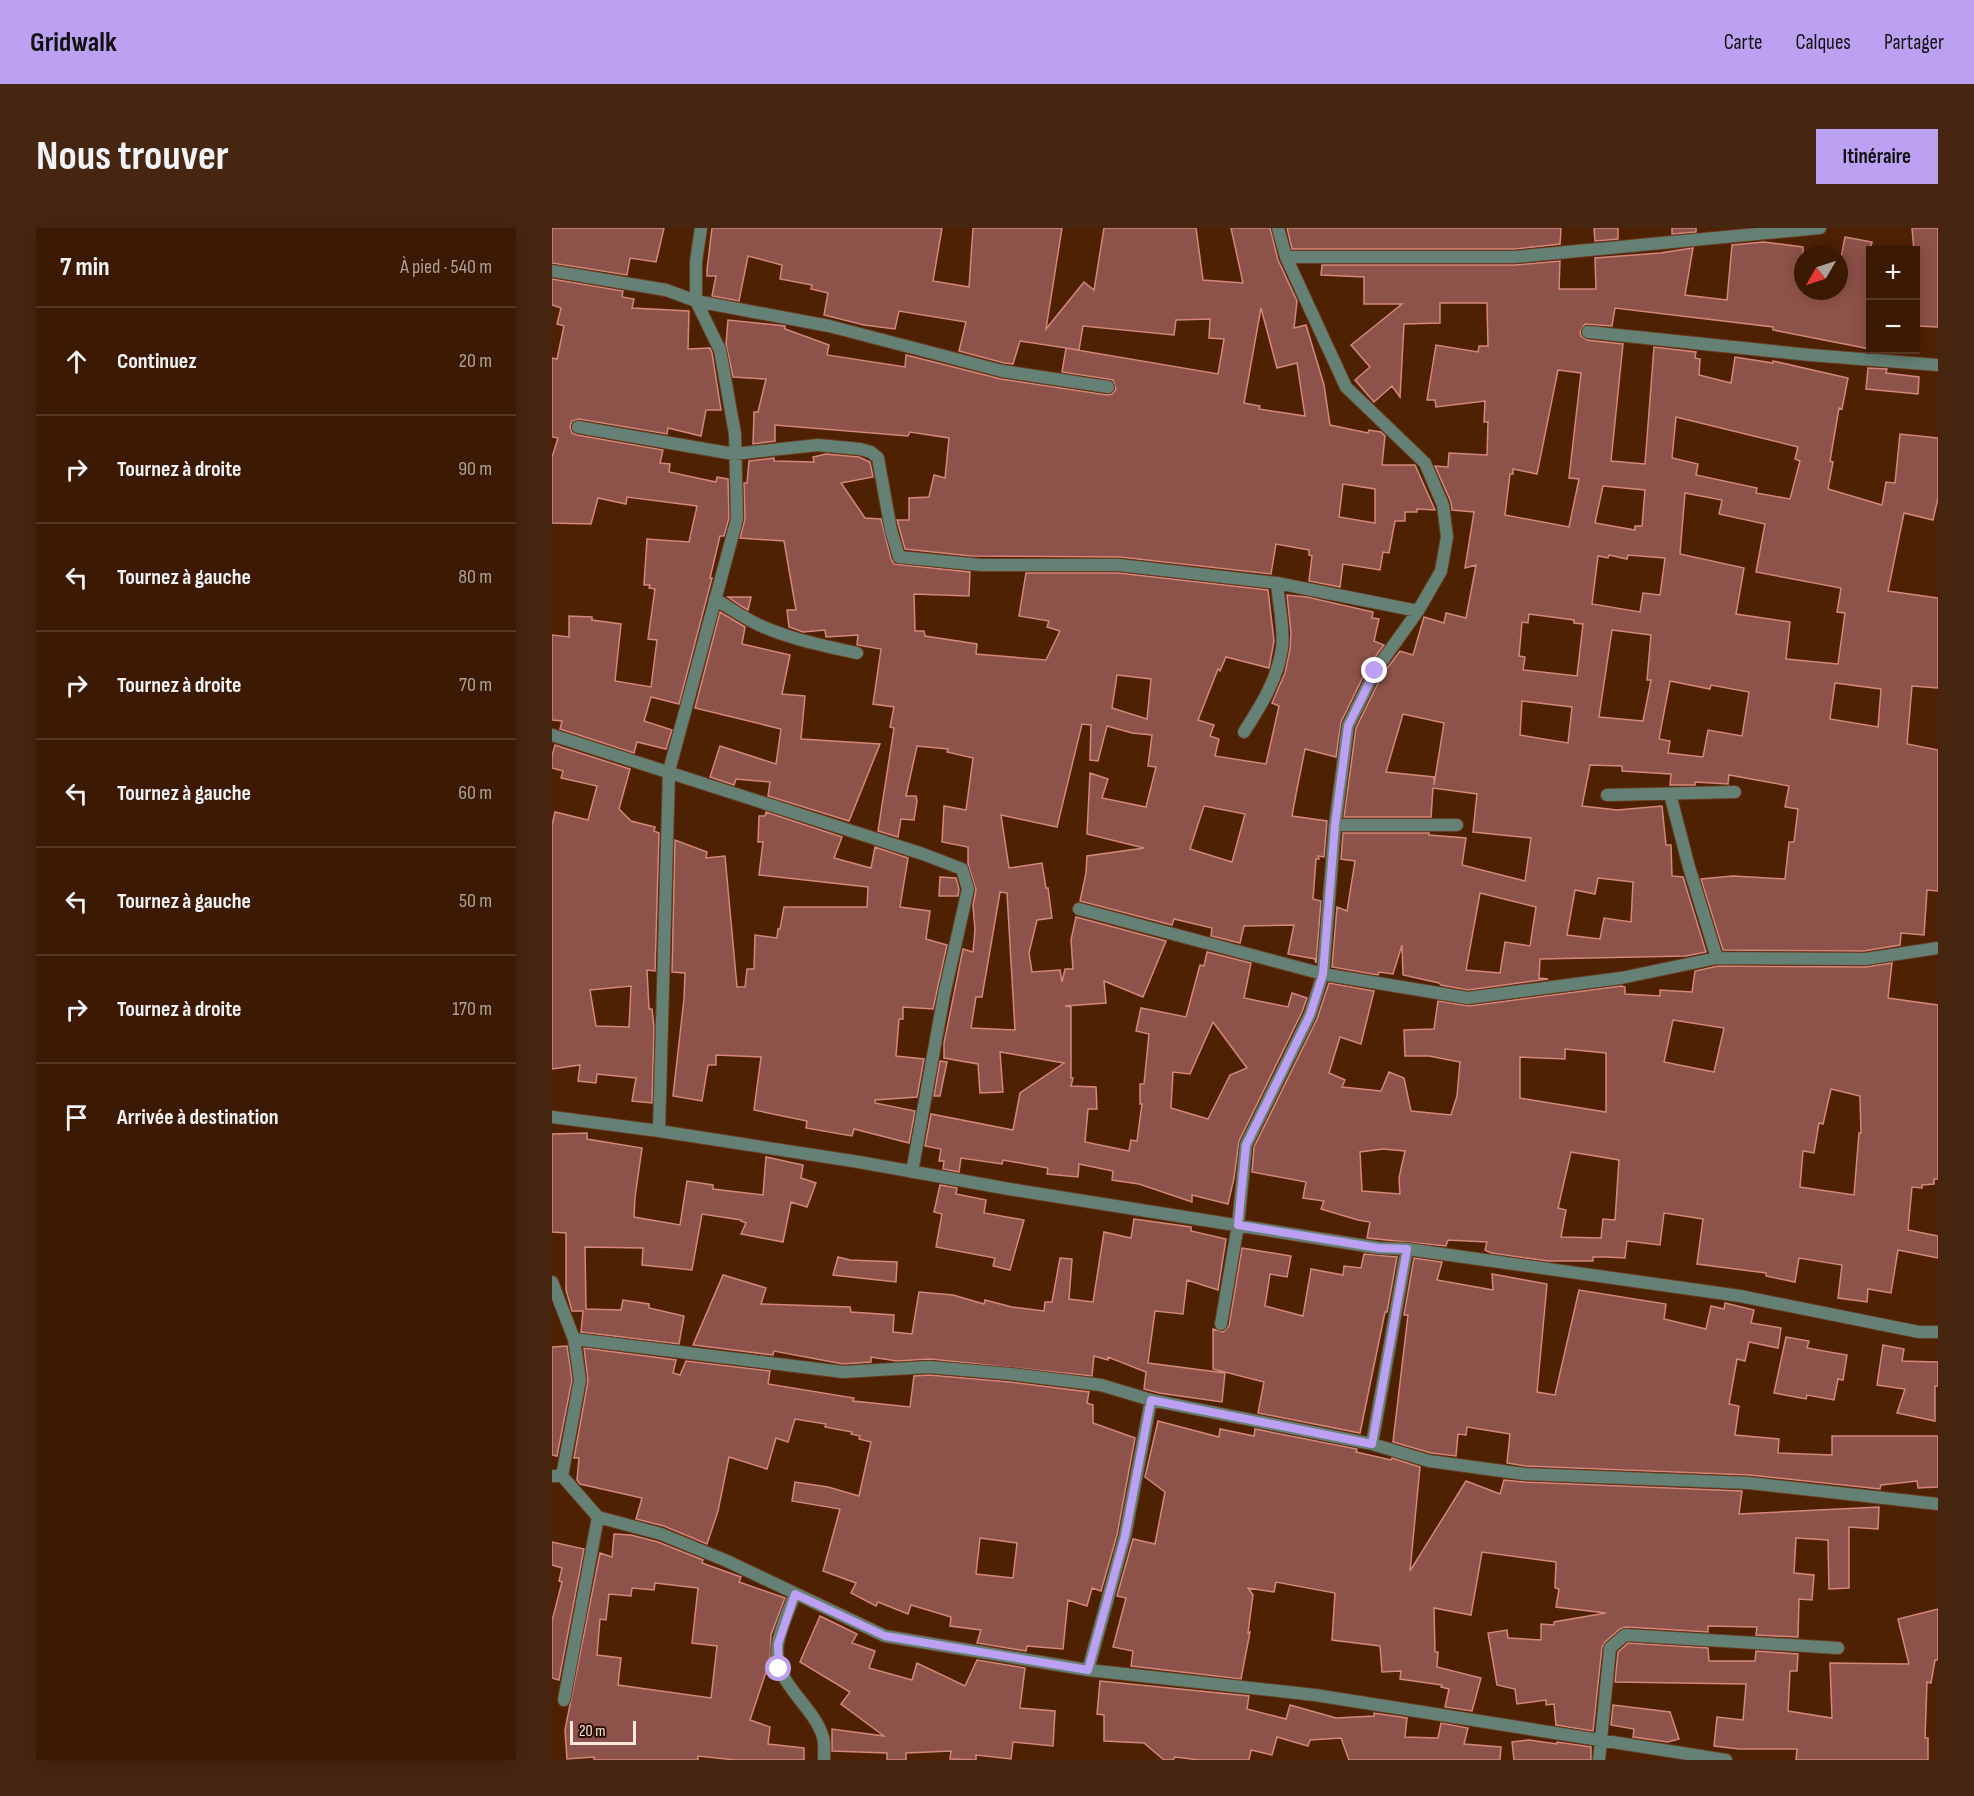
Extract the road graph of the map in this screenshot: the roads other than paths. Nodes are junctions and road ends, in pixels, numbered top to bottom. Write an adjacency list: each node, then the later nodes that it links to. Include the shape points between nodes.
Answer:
1 (701, 228): 6 (street)
2 (1278, 228): 4 (street)
3 (1820, 228): 4 (street, via 1515,257)
4 (1286, 256): 14 (street, via 1346,387 1425,464 1443,505 1448,537 1441,571)
5 (552, 271): 6 (street, via 666,290)
6 (696, 301): 9 (street, via 829,326 1002,371); 11 (street, via 720,350 735,434)
7 (1588, 332): 8 (street)
8 (1938, 365)
9 (1108, 387)
10 (578, 428): 11 (street)
11 (734, 454): 12 (street, via 818,445 871,452 878,458 899,557 981,565 1119,565); 13 (street, via 737,519)
12 (1277, 583): 14 (street); 16 (street, via 1283,646 1277,672)
13 (715, 599): 15 (street, via 771,630); 18 (street)
14 (1418, 611): 22 (street, via 1375,671 1348,726)
15 (857, 653)
16 (1244, 732)
17 (552, 735): 18 (street)
18 (669, 771): 29 (street); 30 (street, via 962,869 968,889)
19 (1735, 792): 20 (street)
20 (1670, 794): 21 (street); 26 (street)
21 (1607, 795)
22 (1335, 825): 23 (street); 27 (street)
23 (1457, 825)
24 (1079, 909): 27 (street)
25 (1938, 948): 26 (street, via 1865,959)
26 (1718, 958): 27 (street, via 1621,978 1468,998)
27 (1323, 974): 31 (street, via 1310,1015 1246,1145)
28 (552, 1117): 29 (street)
29 (659, 1131): 30 (street)
30 (912, 1172): 31 (street)
31 (1238, 1225): 32 (street); 34 (street)
32 (1407, 1249): 35 (street, via 1740,1296 1919,1332); 38 (street)
33 (552, 1281): 36 (street)
34 (1221, 1324)
35 (1938, 1332)
36 (574, 1339): 37 (street, via 843,1372 929,1367 1021,1375 1101,1385); 39 (street, via 580,1380)
37 (1151, 1400): 38 (street); 44 (street, via 1125,1536)
38 (1372, 1444): 40 (street, via 1429,1461 1524,1474 1749,1483)
39 (557, 1476): 41 (street)
40 (1938, 1504)
41 (598, 1517): 42 (street, via 661,1534); 45 (street)
42 (795, 1594): 44 (street, via 885,1636); 47 (street, via 778,1644 779,1669 824,1738)
43 (1838, 1648): 46 (street, via 1625,1635 1610,1648)
44 (1088, 1670): 46 (street, via 1315,1695)
45 (564, 1700)
46 (1602, 1740): 48 (street); 49 (street)
47 (824, 1760)
48 (1599, 1760)
49 (1726, 1760)

